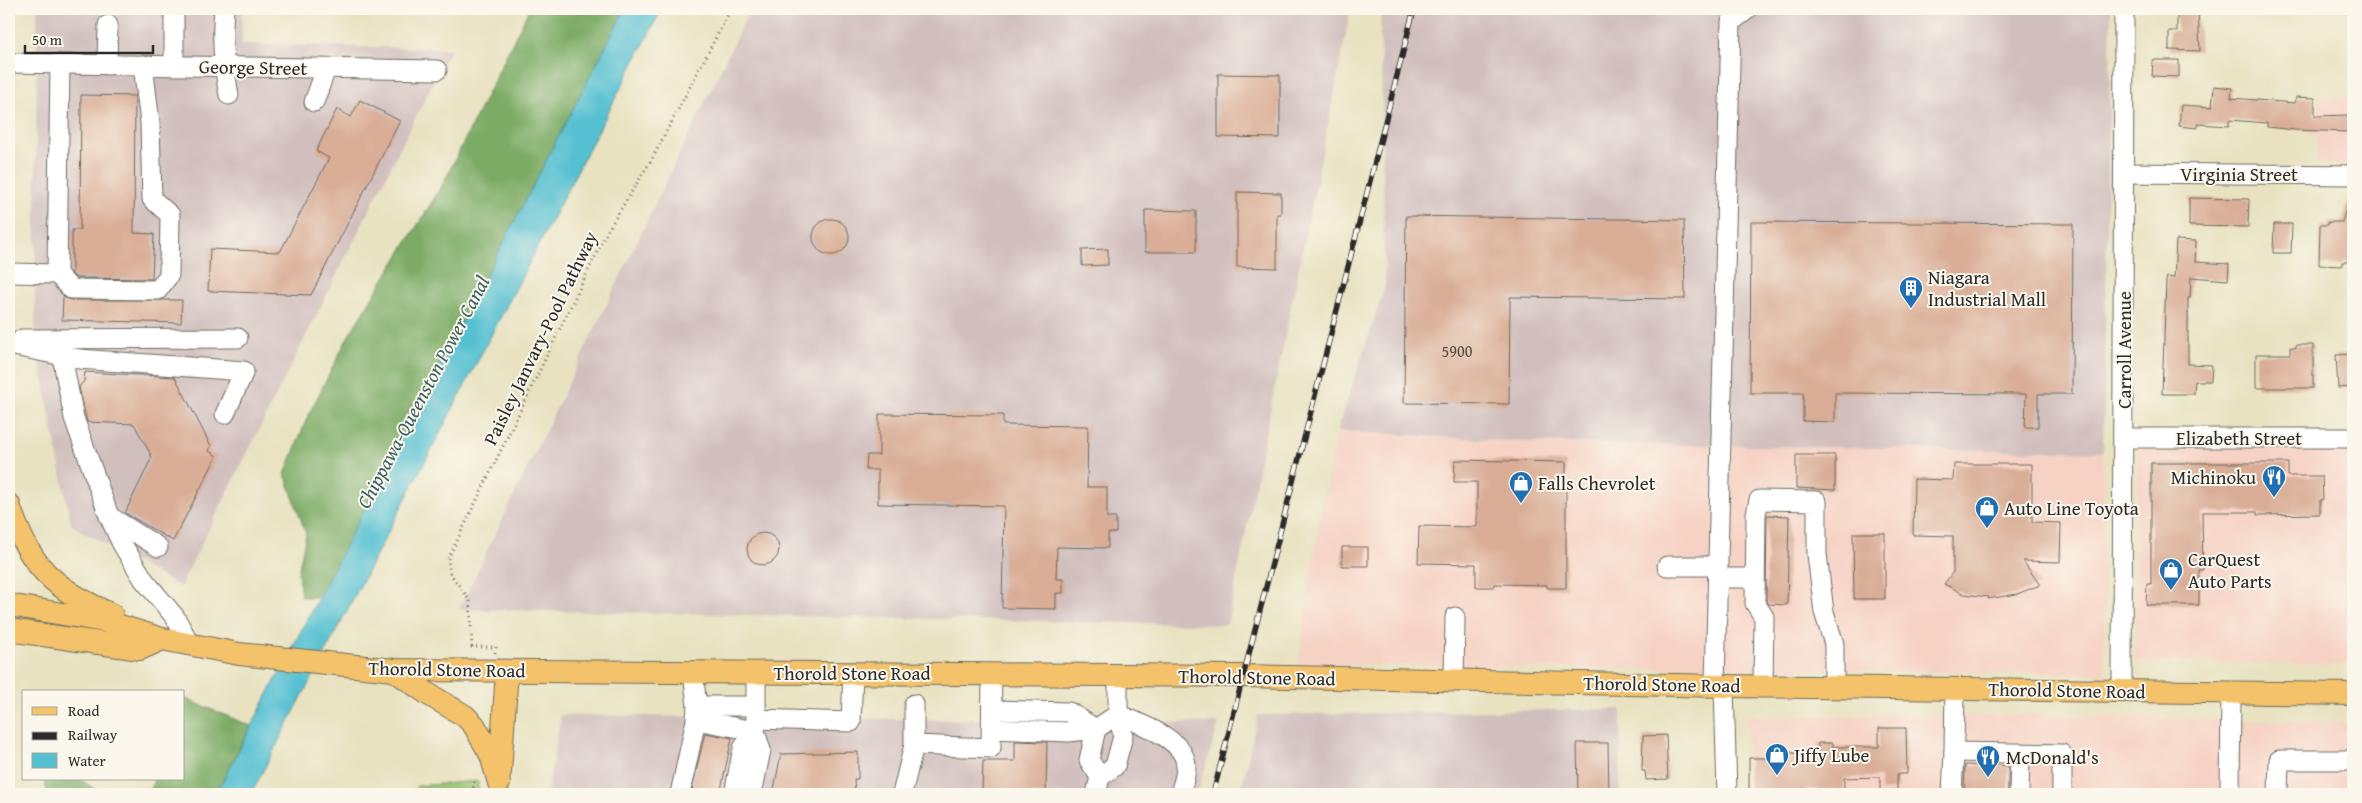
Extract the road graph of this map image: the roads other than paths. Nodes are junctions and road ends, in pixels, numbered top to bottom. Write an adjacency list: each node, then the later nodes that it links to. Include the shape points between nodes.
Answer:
1 (174, 9): 10 (street)
2 (224, 9): 11 (street)
3 (1748, 9): 31 (street, via 1731,22)
4 (2124, 9): 16 (street, Carroll Avenue)
5 (108, 25): 8 (street)
6 (9, 63): 7 (street, George Street)
7 (60, 64): 8 (street, George Street); 19 (street)
8 (108, 65): 9 (street, George Street)
9 (142, 65): 10 (street, George Street); 19 (street, via 150,123 152,199 170,215 169,275 158,290 72,289)
10 (174, 66): 11 (street, George Street)
11 (223, 67): 12 (street, George Street); 14 (street)
12 (326, 69): 13 (street, George Street); 15 (street)
13 (437, 70)
14 (229, 95)
15 (314, 102)
16 (2124, 173): 17 (street, Virginia Street); 25 (street, Carroll Avenue)
17 (2353, 175)
18 (9, 273): 19 (street)
19 (57, 274)
20 (238, 338): 21 (street)
21 (9, 339)
22 (9, 345): 23 (street)
23 (62, 356): 24 (street, via 244,370); 28 (street, via 74,418)
24 (225, 414)
25 (2124, 438): 26 (street, Elizabeth Street); 50 (street, Carroll Avenue)
26 (2353, 438)
27 (9, 505): 36 (main road, via 35,561 53,581 67,593)
28 (109, 516): 29 (street); 37 (street, via 144,580 175,617)
29 (158, 547)
30 (1667, 566): 31 (street)
31 (1718, 572): 32 (street); 46 (street)
32 (1755, 578): 47 (street, via 1755,603 1764,617); 48 (street, via 1759,500 1817,501 1817,554 1824,612 1834,644)
33 (9, 605): 36 (main road, Thorold Stone Road, via 104,621)
34 (1456, 617): 45 (street)
35 (9, 630): 36 (main road, via 140,649)
36 (162, 639): 37 (main road, Thorold Stone Road)
37 (190, 644): 38 (main road, Thorold Stone Road, via 259,657)
38 (394, 670): 39 (main road, Thorold Stone Road); 65 (main road, via 474,725 491,755)
39 (501, 671): 40 (main road, Thorold Stone Road); 65 (main road)
40 (693, 672): 41 (main road, Thorold Stone Road); 55 (street)
41 (756, 672): 42 (main road, Thorold Stone Road); 57 (street)
42 (853, 673): 43 (main road, Thorold Stone Road); 57 (street, via 851,722)
43 (992, 674): 44 (main road, Thorold Stone Road); 54 (street)
44 (1118, 675): 45 (main road, Thorold Stone Road); 56 (street)
45 (1454, 680): 46 (main road, Thorold Stone Road)
46 (1719, 686): 47 (main road, Thorold Stone Road); 71 (street)
47 (1763, 686): 48 (main road, Thorold Stone Road)
48 (1834, 687): 49 (main road, Thorold Stone Road)
49 (1955, 688): 50 (main road, Thorold Stone Road); 61 (street)
50 (2122, 690): 51 (main road, Thorold Stone Road)
51 (2231, 692): 52 (main road, Thorold Stone Road); 75 (street)
52 (2353, 694)
53 (914, 704): 60 (street)
54 (992, 710): 58 (street, via 1070,712); 59 (street)
55 (696, 713): 57 (street); 57 (street); 66 (street)
56 (1118, 714): 58 (street); 64 (street, via 1123,736 1116,766); 70 (street, via 1167,738 1179,748 1186,766)
57 (755, 719): 67 (street, via 743,748); 68 (street, via 761,750)
58 (1096, 728): 59 (street, via 1069,732); 64 (street, via 1089,760)
59 (992, 729): 60 (street, via 992,748)
60 (914, 745): 69 (street)
61 (1954, 752): 62 (street); 72 (street)
62 (2020, 753): 73 (street); 74 (street, via 2062,754)
63 (2353, 760): 76 (street, via 2278,760)
64 (1098, 786)
65 (499, 788)
66 (680, 794)
67 (734, 794)
68 (752, 794)
69 (902, 794)
70 (1180, 794)
71 (1726, 794)
72 (1952, 794)
73 (2019, 794)
74 (2062, 794)
75 (2230, 794)
76 (2278, 794)

